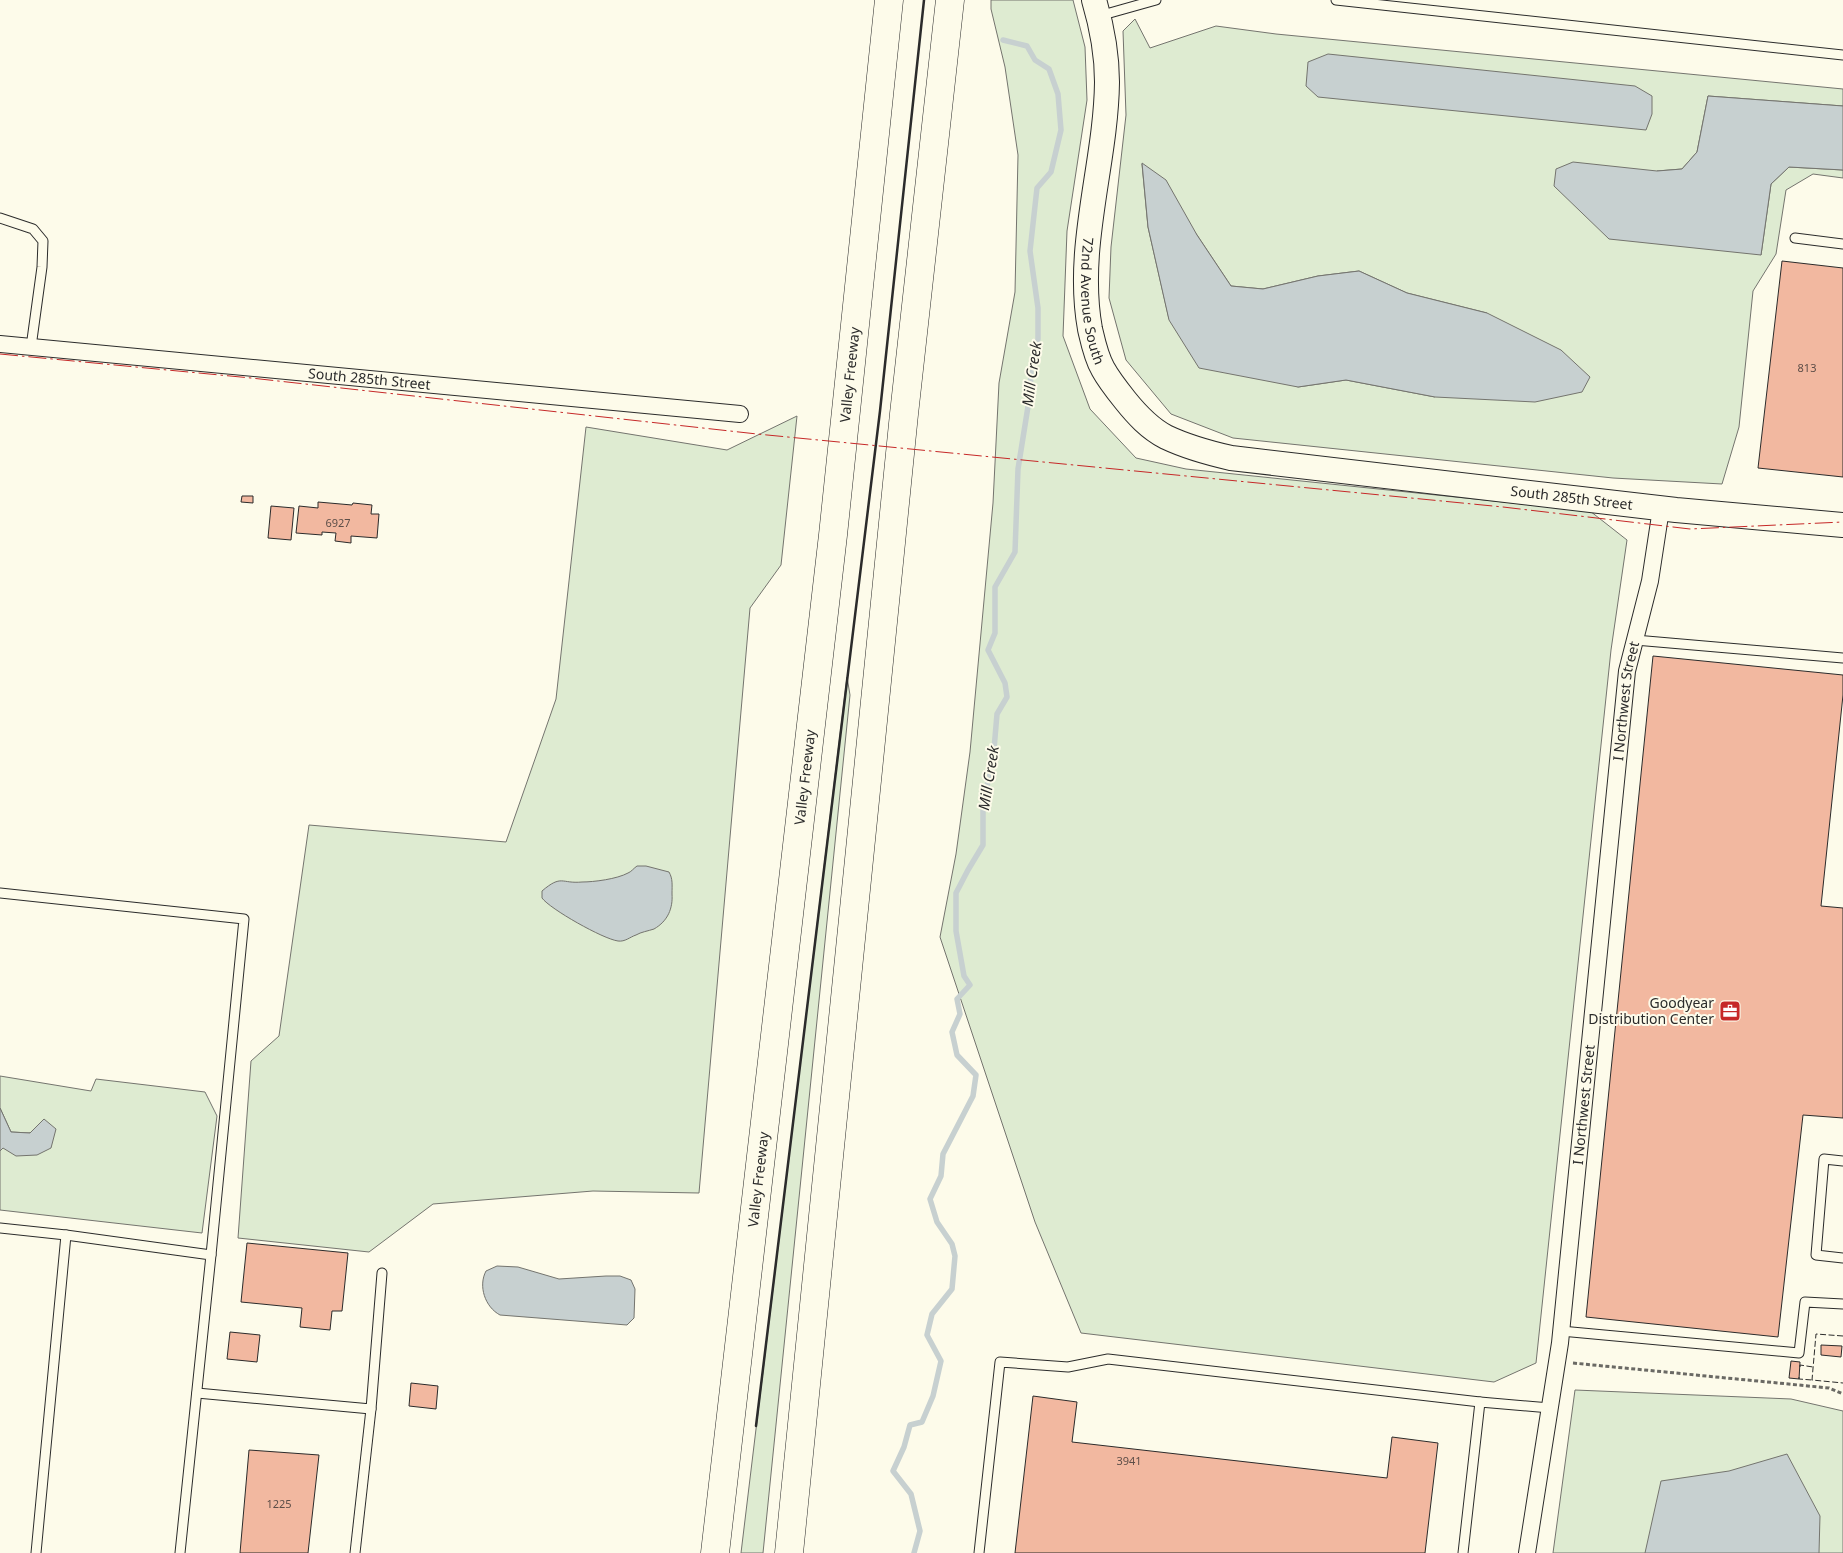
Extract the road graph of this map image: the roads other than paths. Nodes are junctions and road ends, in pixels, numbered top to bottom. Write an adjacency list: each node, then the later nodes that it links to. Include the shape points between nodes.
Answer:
1 (889, 0): 34 (highway, Valley Freeway, via 833,535)
2 (950, 0): 35 (highway, via 904,414)
3 (1153, 0): 5 (lane)
4 (1336, 0): 6 (lane)
5 (1096, 8): 13 (street, 72nd Avenue South, via 1105,45 1107,82 1085,270 1087,312 1102,368 1140,419 1166,437 1197,450 1231,458)
6 (1843, 55)
7 (0, 218): 11 (lane, via 33,229 42,241 42,267)
8 (1795, 238): 9 (lane)
9 (1843, 244)
10 (0, 344): 11 (street, South 285th Street)
11 (31, 347): 12 (street, South 285th Street)
12 (740, 414)
13 (1301, 465): 14 (street, South 285th Street)
14 (1661, 508): 15 (street, South 285th Street); 16 (street, I Northwest Street, via 1650,581)
15 (1843, 525)
16 (1635, 640): 17 (lane); 26 (street, I Northwest Street, via 1627,671)
17 (1843, 658)
18 (0, 893): 22 (lane, via 244,919)
19 (1843, 1161): 23 (lane, via 1824,1160 1816,1256)
20 (0, 1228): 21 (lane)
21 (66, 1235): 22 (lane); 31 (lane)
22 (211, 1255): 27 (lane)
23 (1843, 1258)
24 (382, 1273): 30 (lane)
25 (1843, 1304): 26 (lane, via 1805,1302 1800,1353)
26 (1561, 1332): 29 (street, I Northwest Street)
27 (197, 1393): 30 (lane); 32 (lane)
28 (1480, 1402): 29 (lane); 36 (lane, via 1108,1360 1068,1367 1000,1362); 37 (lane)
29 (1550, 1408): 38 (street, I Northwest Street)
30 (371, 1409): 33 (lane)
31 (36, 1553)
32 (180, 1553)
33 (355, 1553)
34 (715, 1553)
35 (789, 1553)
36 (979, 1553)
37 (1463, 1553)
38 (1527, 1553)

